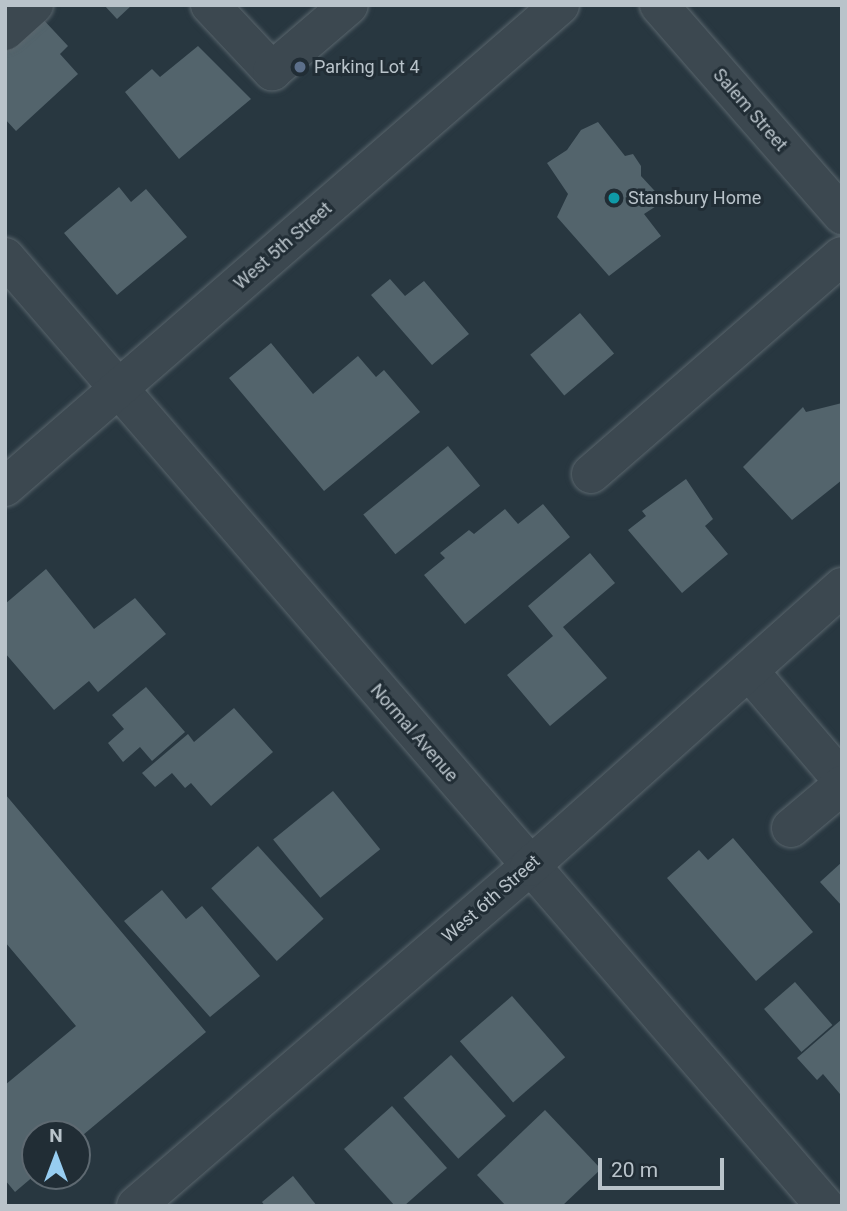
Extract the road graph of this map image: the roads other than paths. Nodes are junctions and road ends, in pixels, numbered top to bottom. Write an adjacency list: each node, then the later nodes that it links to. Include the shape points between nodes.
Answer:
1 (34, 5): 6 (street)
2 (209, 5): 3 (street, via 272,71)
3 (349, 5)
4 (560, 5): 10 (street, West 5th Street)
5 (659, 5): 7 (street, Salem Street)
6 (5, 31)
7 (838, 202)
8 (842, 256): 11 (street)
9 (5, 257): 10 (street, Normal Avenue)
10 (117, 390): 12 (street, West 5th Street); 17 (street, Normal Avenue)
11 (591, 474)
12 (5, 487)
13 (842, 587): 14 (street, West 6th Street)
14 (749, 671): 15 (street); 17 (street, West 6th Street)
15 (842, 783): 16 (street)
16 (791, 828)
17 (529, 867): 18 (street, West 6th Street); 19 (street, Normal Avenue)
18 (136, 1206)
19 (825, 1206)

